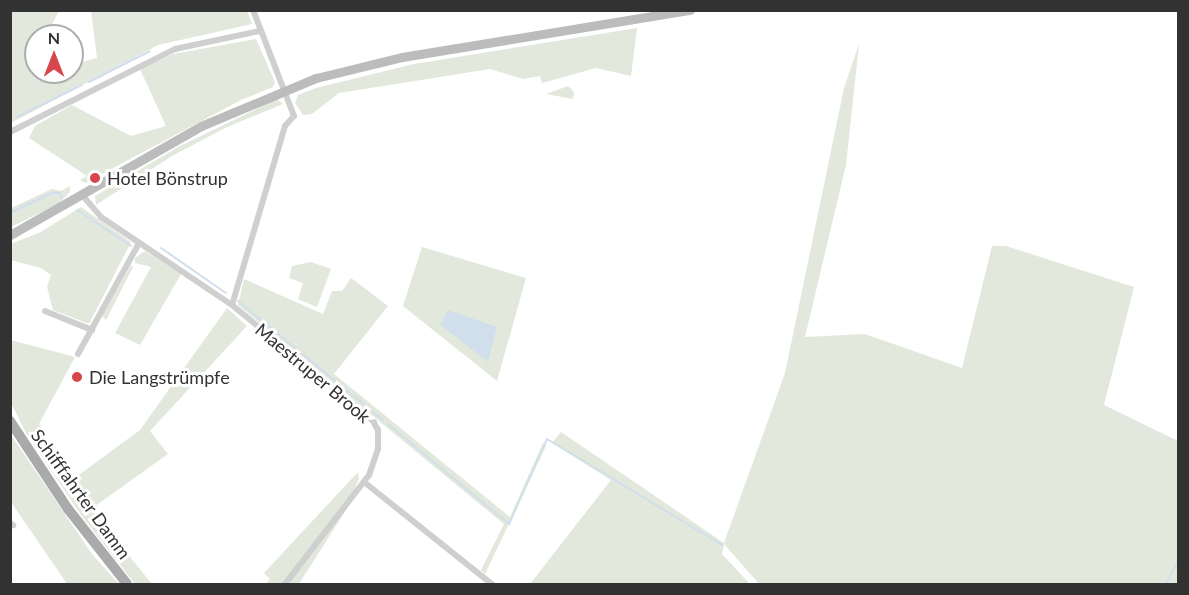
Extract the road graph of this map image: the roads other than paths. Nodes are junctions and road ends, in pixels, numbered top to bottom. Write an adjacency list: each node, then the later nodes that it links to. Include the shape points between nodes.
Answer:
1 (253, 10): 3 (street)
2 (690, 10): 4 (main road, via 402,57)
3 (260, 31): 4 (street); 5 (street, via 175,49)
4 (282, 90): 6 (main road, via 201,126); 9 (street, via 294,116 285,126)
5 (10, 132)
6 (81, 195): 7 (main road); 8 (street, Maestruper Brook, via 101,217)
7 (10, 235)
8 (139, 243): 9 (street, Maestruper Brook); 11 (street)
9 (232, 304): 14 (street, Maestruper Brook, via 373,421 380,440)
10 (45, 311): 11 (street)
11 (92, 330): 12 (street)
12 (78, 354)
13 (10, 421): 15 (main road, Schifffahrter Damm, via 68,509)
14 (364, 482): 16 (street, Maestruper Brook); 17 (street)
15 (127, 585)
16 (285, 585)
17 (492, 585)

